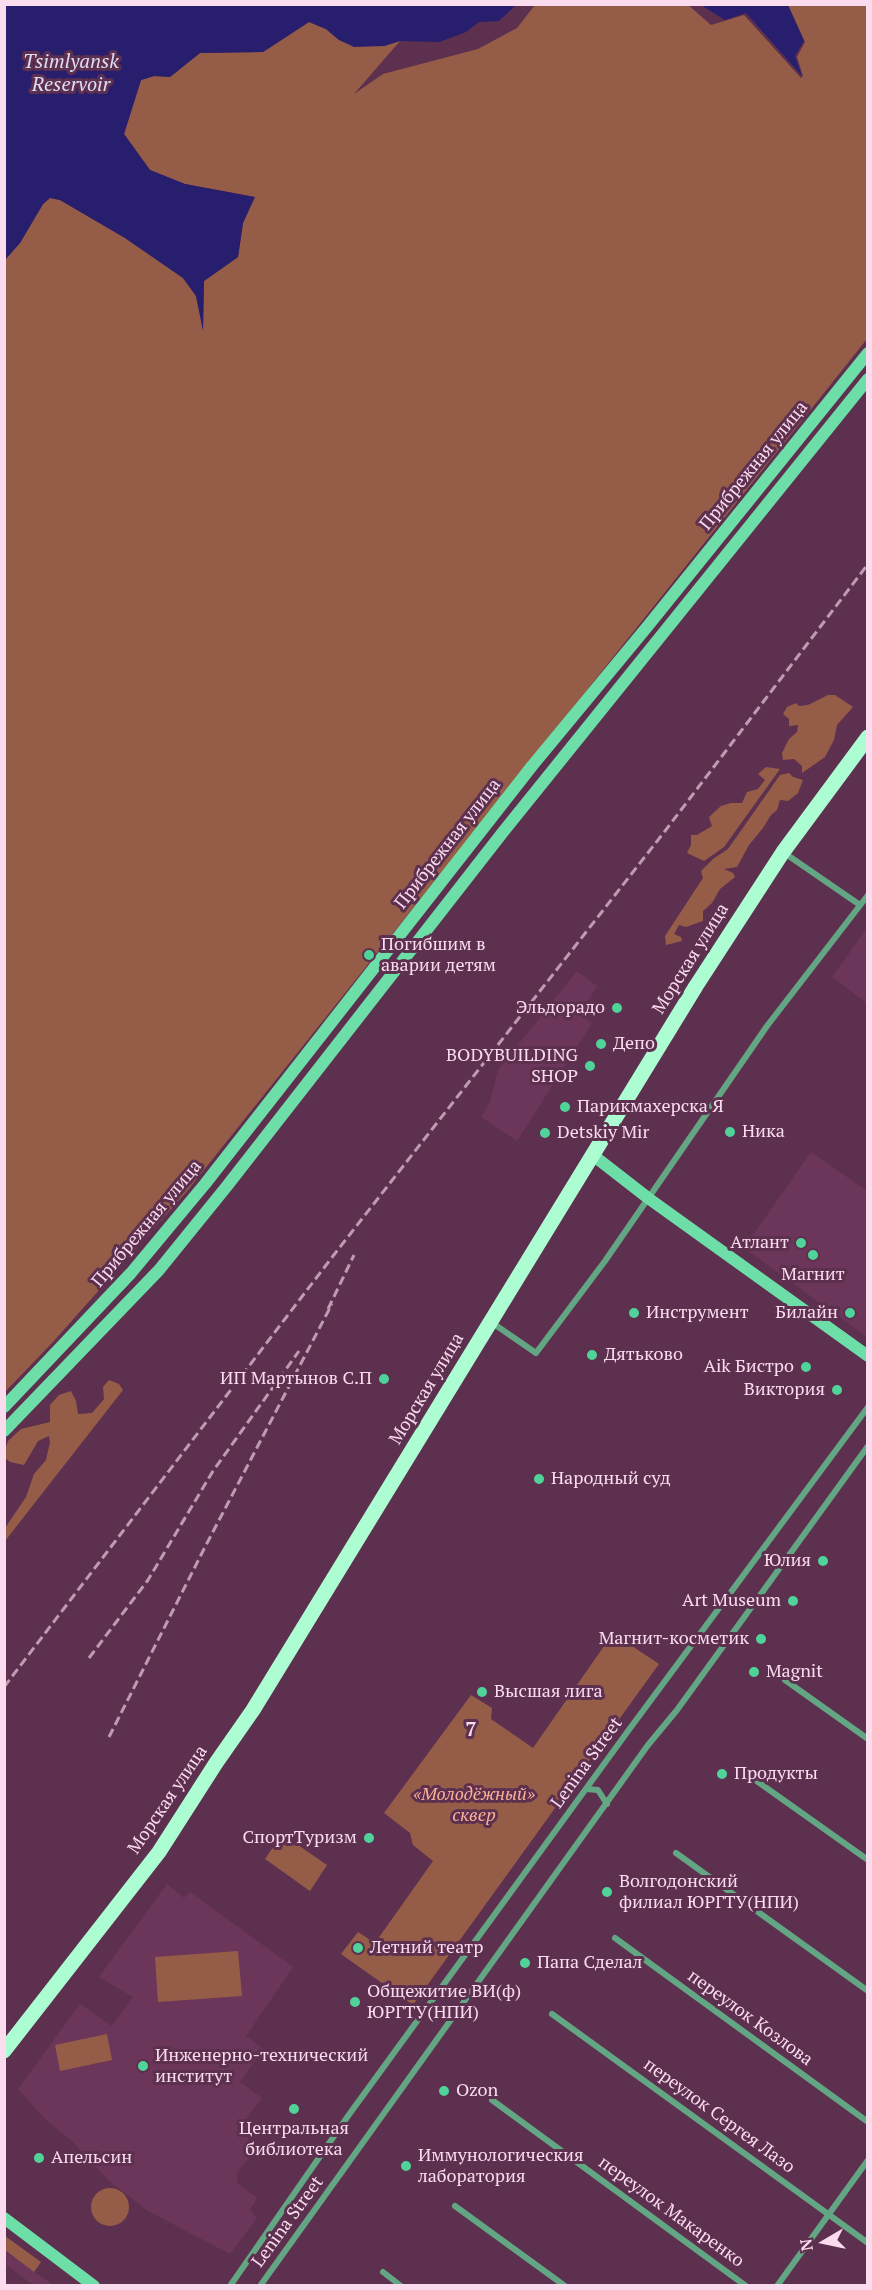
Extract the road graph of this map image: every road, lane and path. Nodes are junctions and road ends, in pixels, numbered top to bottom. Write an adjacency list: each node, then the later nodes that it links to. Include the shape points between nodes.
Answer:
1 (867, 353): 11 (main road, Прибрежная улица, via 525,776 198,1193 131,1273)
2 (867, 379): 13 (main road, Прибрежная улица, via 511,822 221,1195 159,1270)
3 (867, 737): 4 (main road, Морская улица)
4 (783, 852): 6 (street); 7 (main road, Морская улица, via 696,986)
5 (867, 895): 6 (street)
6 (860, 905): 8 (street, via 767,1026)
7 (594, 1156): 8 (main road); 9 (main road, Морская улица)
8 (648, 1198): 9 (street, via 536,1353); 10 (main road)
9 (490, 1322): 25 (main road, Морская улица, via 275,1676 173,1832)
10 (867, 1356)
11 (4, 1407)
12 (867, 1407): 18 (street, Lenina Street)
13 (4, 1431)
14 (867, 1446): 19 (street, Lenina Street)
15 (785, 1680): 16 (street)
16 (867, 1739)
17 (737, 1766): 21 (street)
18 (586, 1789): 19 (street, via 598,1790); 35 (street, Lenina Street, via 348,2116)
19 (607, 1804): 36 (street, Lenina Street)
20 (676, 1853): 23 (street)
21 (867, 1860)
22 (615, 1938): 27 (street, переулок Козлова)
23 (867, 1991)
24 (552, 2014): 30 (street, переулок Сергея Лазо)
25 (4, 2051)
26 (492, 2100): 39 (street, переулок Макаренко)
27 (867, 2122)
28 (867, 2160): 30 (street)
29 (455, 2206): 38 (street)
30 (829, 2214): 32 (street, переулок Сергея Лазо); 40 (street)
31 (4, 2218): 34 (main road)
32 (867, 2242)
33 (383, 2272): 37 (street)
34 (94, 2286)
35 (230, 2286)
36 (260, 2286)
37 (400, 2286)
38 (565, 2286)
39 (746, 2286)
40 (777, 2286)

